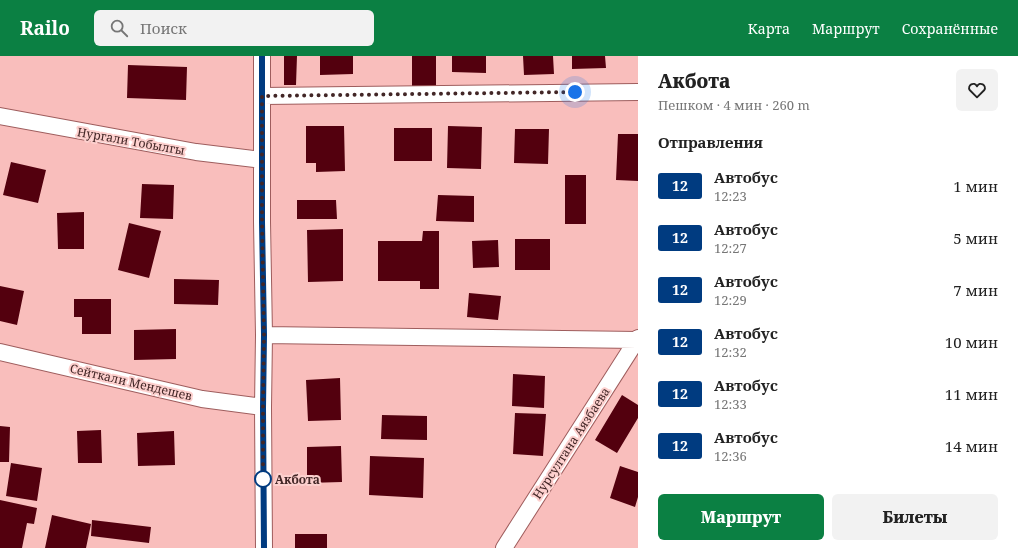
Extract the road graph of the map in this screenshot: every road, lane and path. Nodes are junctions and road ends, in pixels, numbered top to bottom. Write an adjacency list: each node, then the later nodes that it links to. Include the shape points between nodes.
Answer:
1 (262, 56): 3 (street)
2 (638, 92): 3 (street)
3 (262, 96): 5 (street)
4 (0, 116): 5 (street, Нургали Тобылгы, via 196,152)
5 (262, 160): 6 (street)
6 (264, 335): 7 (street); 9 (street)
7 (637, 339): 11 (street, Нурсултана Аязбаева)
8 (0, 352): 9 (street, Сейткали Мендешев, via 202,399)
9 (263, 408): 10 (street)
10 (264, 548)
11 (504, 548)

